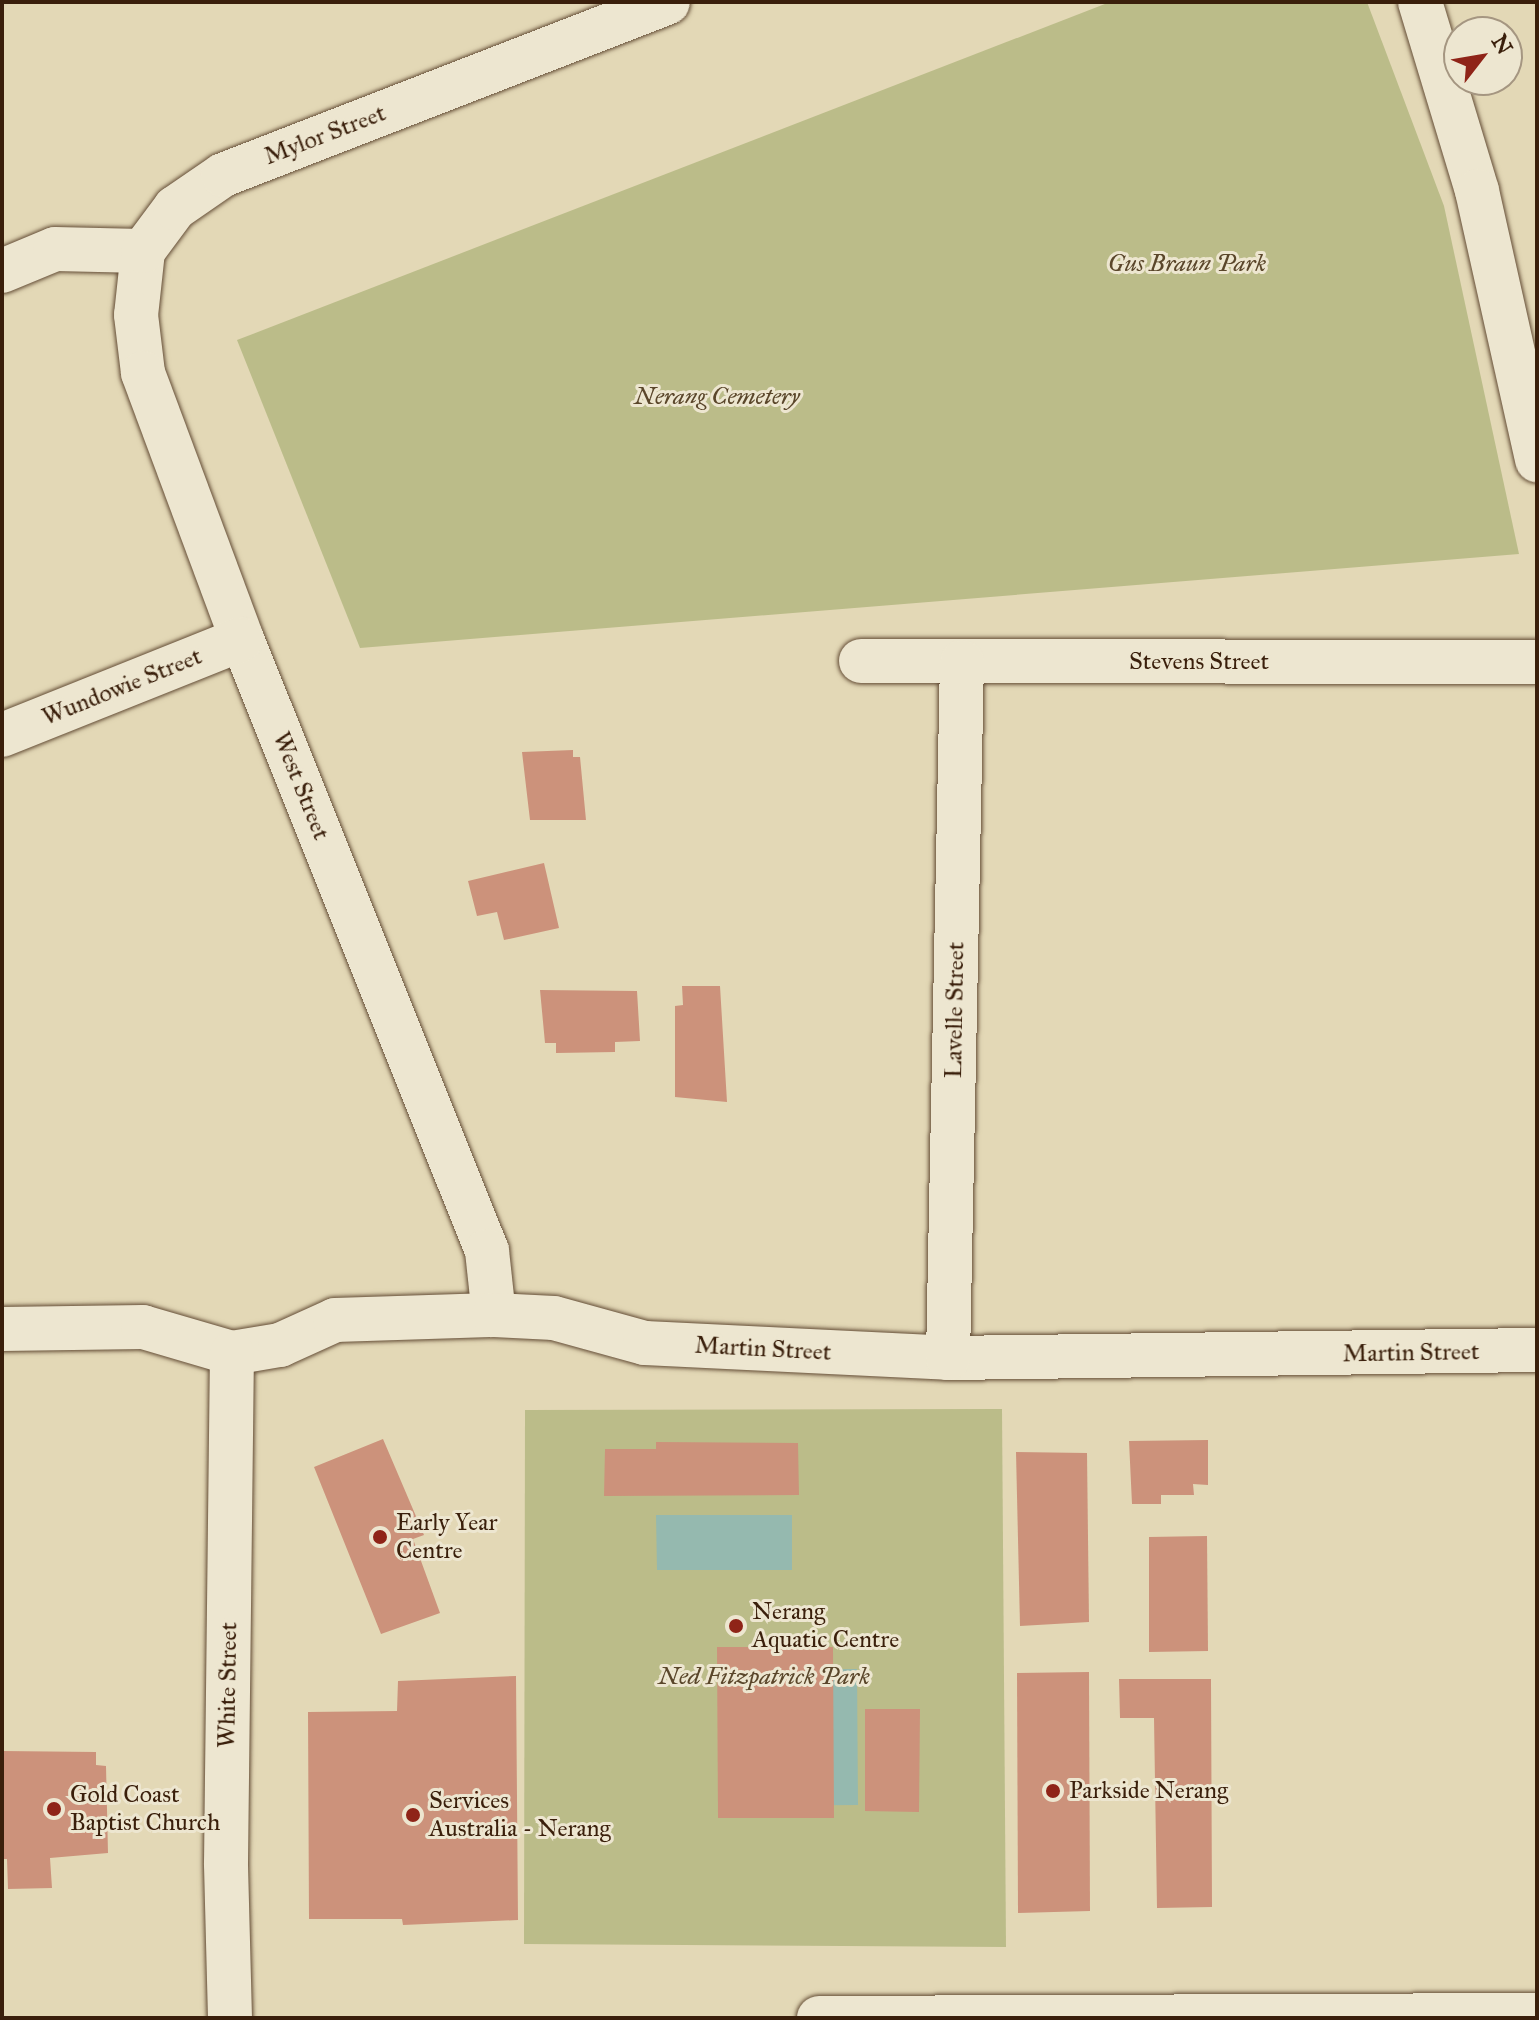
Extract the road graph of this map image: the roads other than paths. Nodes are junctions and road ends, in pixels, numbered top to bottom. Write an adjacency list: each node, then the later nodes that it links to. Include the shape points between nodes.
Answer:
1 (668, 2): 3 (street, Mylor Street, via 223,175 175,208)
2 (1420, 2): 5 (street, via 1477,191)
3 (143, 251): 4 (street, via 55,249); 6 (street, West Street, via 136,315 143,373)
4 (2, 271)
5 (1537, 460)
6 (242, 639): 10 (street, Wundowie Street); 11 (street, West Street, via 487,1251)
7 (861, 661): 8 (street, Stevens Street)
8 (962, 662): 9 (street, Stevens Street); 15 (street, Lavelle Street)
9 (1537, 662)
10 (2, 735)
11 (494, 1315): 14 (street, Martin Street, via 335,1320 280,1345); 15 (street, Martin Street, via 554,1318 645,1343)
12 (2, 1329): 14 (street, Martin Street, via 143,1327)
13 (1537, 1350): 15 (street, Martin Street)
14 (232, 1353): 19 (street, White Street, via 226,1863)
15 (948, 1358)
16 (1537, 2015): 17 (street)
17 (1442, 2016): 18 (street)
18 (935, 2017): 20 (street)
19 (230, 2018)
20 (819, 2018)

